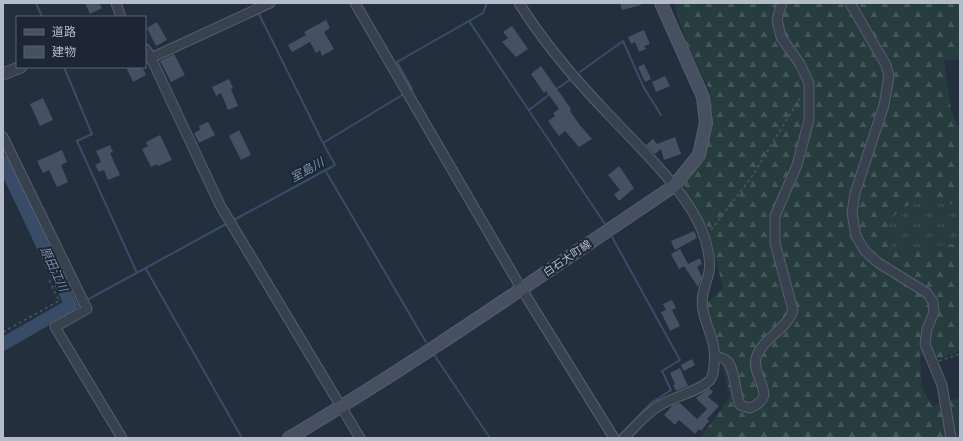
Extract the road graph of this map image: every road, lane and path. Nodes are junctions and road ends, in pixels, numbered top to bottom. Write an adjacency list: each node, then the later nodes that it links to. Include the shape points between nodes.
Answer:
1 (116, 3): 8 (street)
2 (270, 3): 9 (street)
3 (355, 3): 17 (street)
4 (520, 3): 14 (street, via 551,48)
5 (661, 3): 14 (main road, 白石大町線, via 703,97 706,124 698,154)
6 (782, 3): 12 (street, via 777,19 781,37 800,64)
7 (850, 3): 21 (street, via 886,65 889,76 884,105 856,193 852,213 856,236 865,251 877,262 927,293 933,302 934,312 927,329 925,344)
8 (121, 16)
9 (148, 54): 22 (street, via 232,226)
10 (18, 68): 11 (street)
11 (3, 74)
12 (808, 83): 15 (path, via 753,175 713,229); 20 (street, via 809,120 797,164 775,216 775,243 793,310 790,320 759,349 756,360 764,398 758,405 750,408 740,405 731,365 726,359)
13 (3, 137): 23 (street, via 87,310 56,327)
14 (674, 186): 15 (street, via 696,217); 17 (main road, 白石大町線)
15 (704, 234): 20 (street, via 709,270 702,298 703,310 713,338)
16 (64, 273): 18 (path, via 49,280 59,301)
17 (521, 288): 22 (main road, 白石大町線); 26 (street)
18 (3, 332)
19 (960, 354): 21 (path)
20 (715, 356): 27 (street, via 710,379 698,388 656,407)
21 (932, 363): 28 (street, via 942,385)
22 (341, 407): 24 (main road, 白石大町線); 25 (street)
23 (122, 438)
24 (289, 438)
25 (360, 438)
26 (614, 438)
27 (624, 438)
28 (951, 438)

